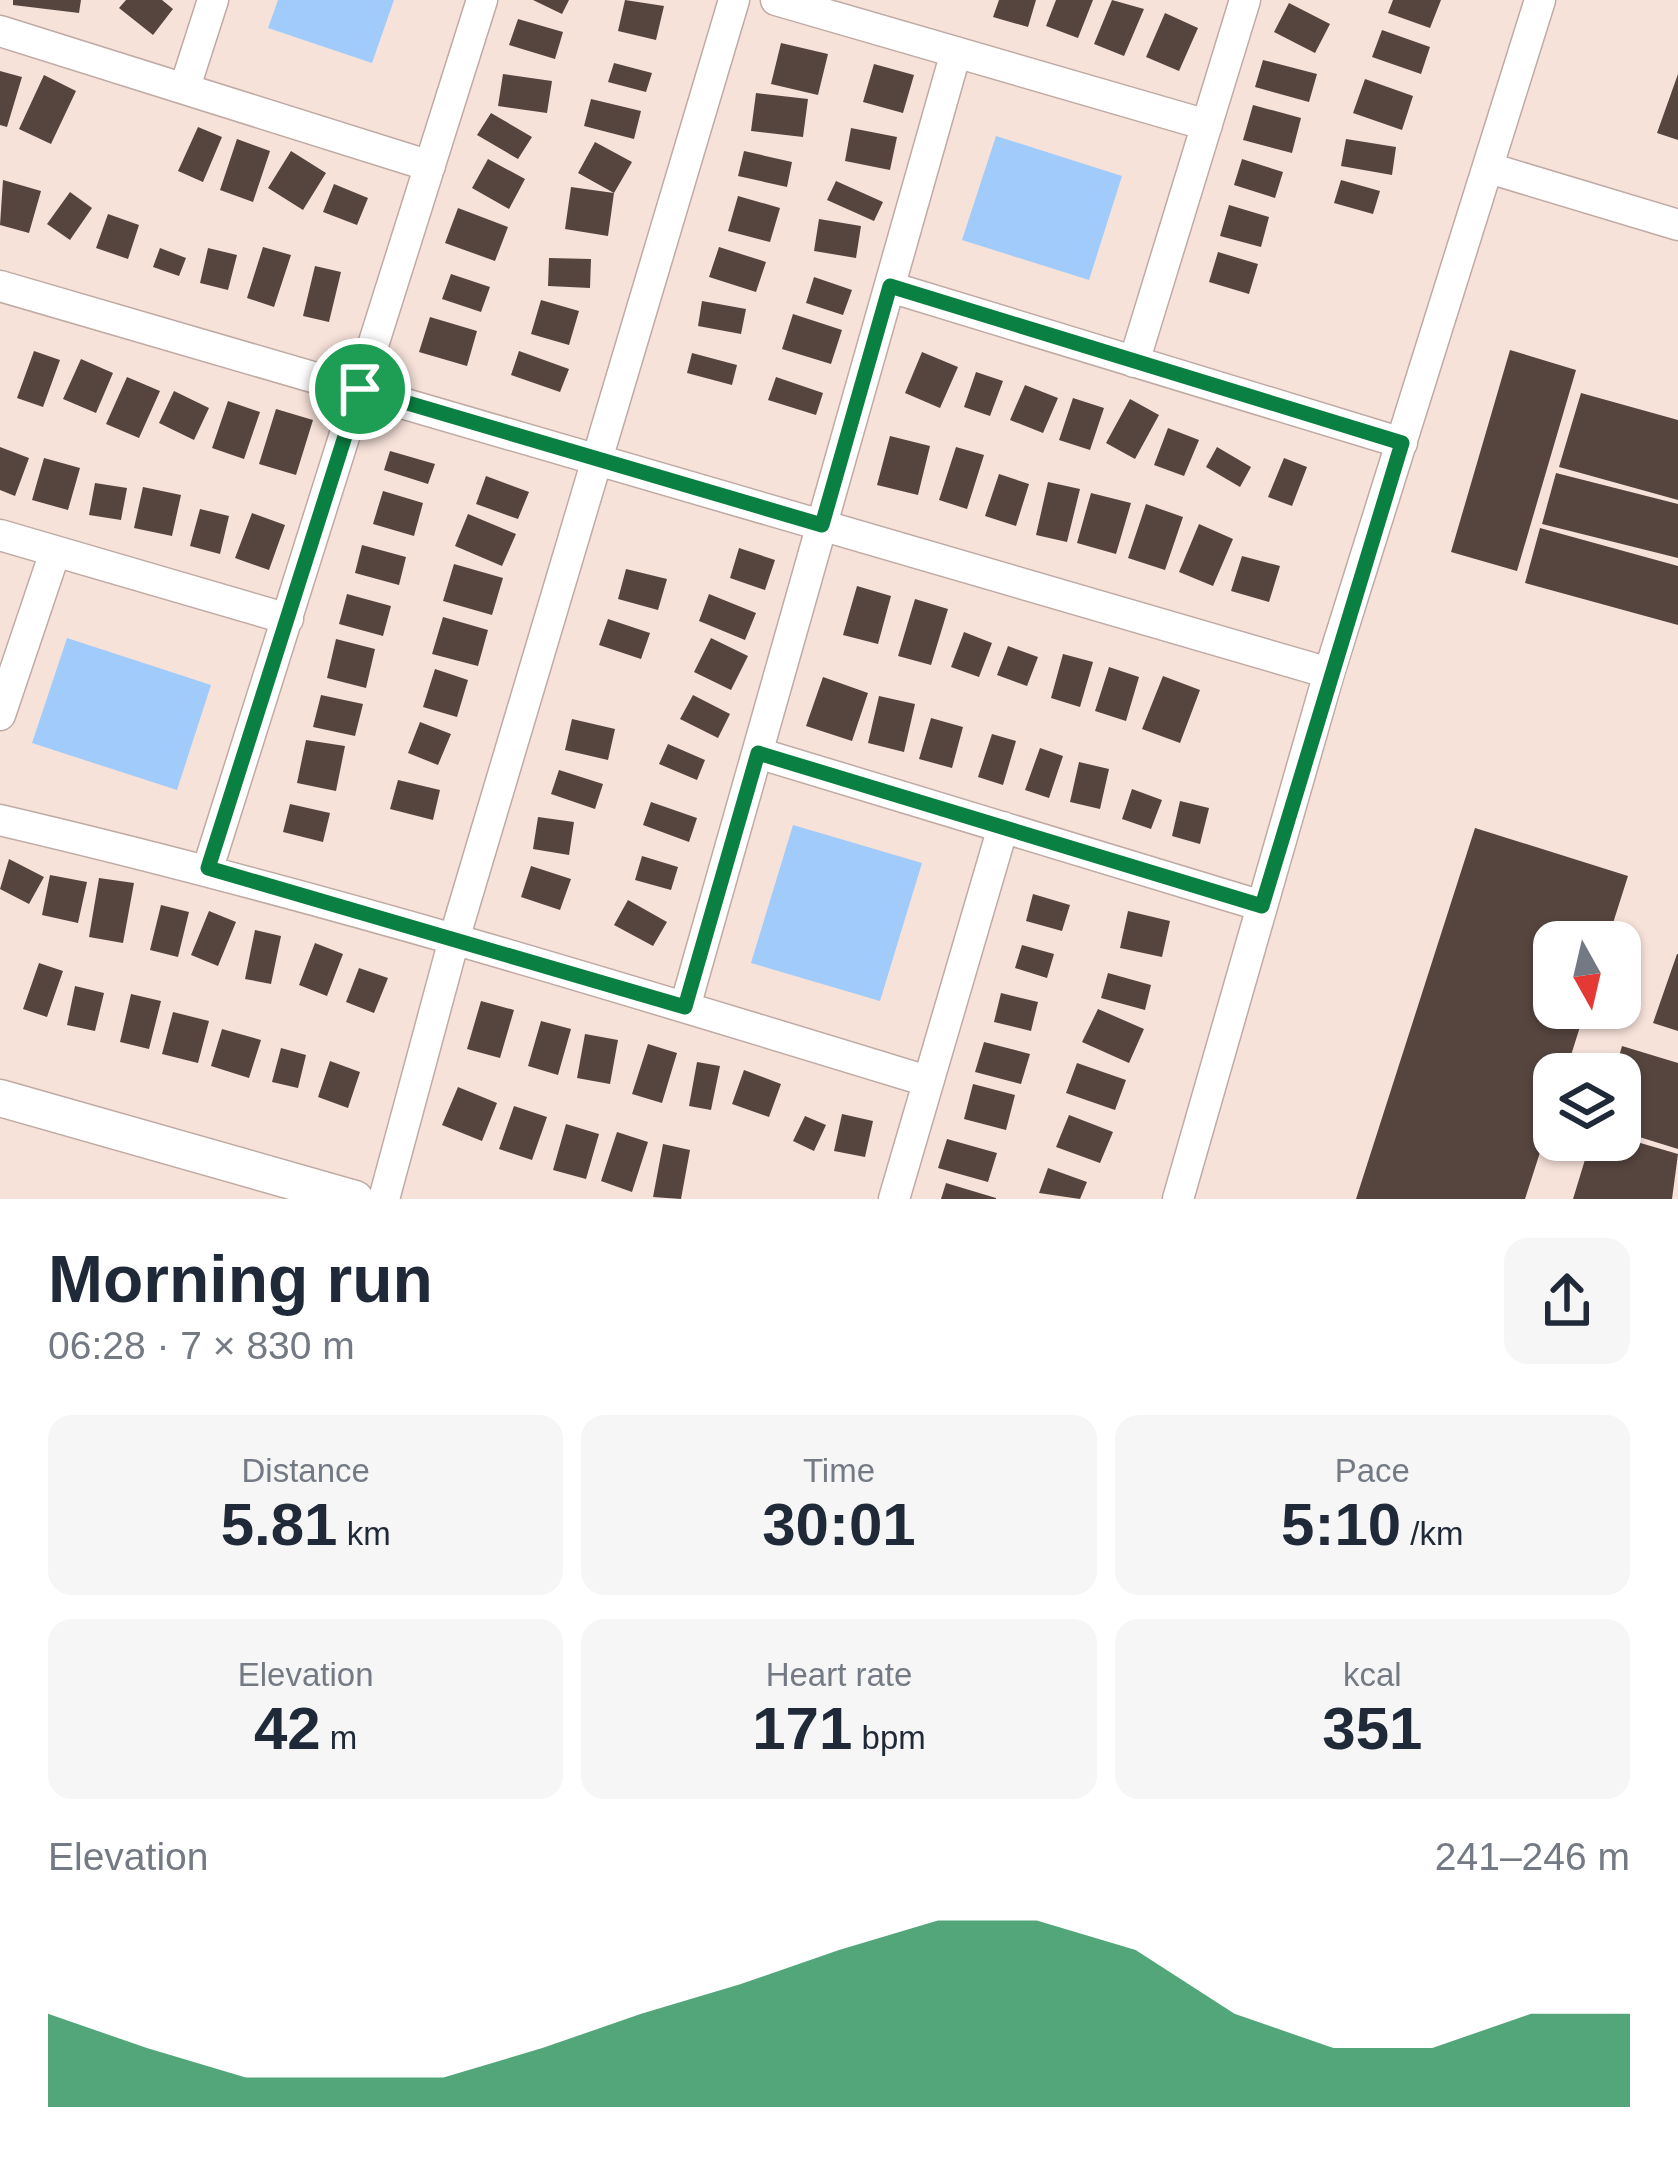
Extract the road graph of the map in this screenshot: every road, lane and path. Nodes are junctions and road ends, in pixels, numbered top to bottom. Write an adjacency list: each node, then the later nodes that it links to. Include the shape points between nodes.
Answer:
1 (213, 0): 9 (street)
2 (482, 0): 11 (street)
3 (734, 0): 19 (street)
4 (776, 0): 8 (street)
5 (1245, 0): 10 (street)
6 (1540, 0): 12 (street)
7 (0, 31): 9 (street)
8 (956, 52): 10 (street); 15 (street)
9 (185, 87): 11 (street)
10 (1207, 124): 16 (street)
11 (430, 166): 17 (street)
12 (1489, 168): 13 (street); 18 (street)
13 (1678, 225)
14 (0, 286): 17 (street)
15 (890, 286): 16 (street); 20 (street)
16 (1134, 362): 18 (street)
17 (360, 389): 19 (street); 23 (street)
18 (1402, 443): 24 (street)
19 (597, 460): 20 (street); 31 (street)
20 (822, 525): 24 (street); 26 (street)
21 (0, 536): 22 (street)
22 (55, 552): 23 (street); 25 (street)
23 (288, 619): 29 (street)
24 (1329, 673): 30 (street)
25 (0, 715)
26 (758, 753): 28 (street); 32 (street)
27 (0, 820): 29 (street)
28 (1003, 827): 30 (street); 33 (street)
29 (208, 868): 31 (street)
30 (1262, 906): 38 (street)
31 (455, 936): 32 (street); 36 (street)
32 (685, 1007): 33 (street)
33 (928, 1081): 37 (street)
34 (0, 1097): 35 (street)
35 (355, 1199)
36 (384, 1199)
37 (894, 1199)
38 (1178, 1199)

